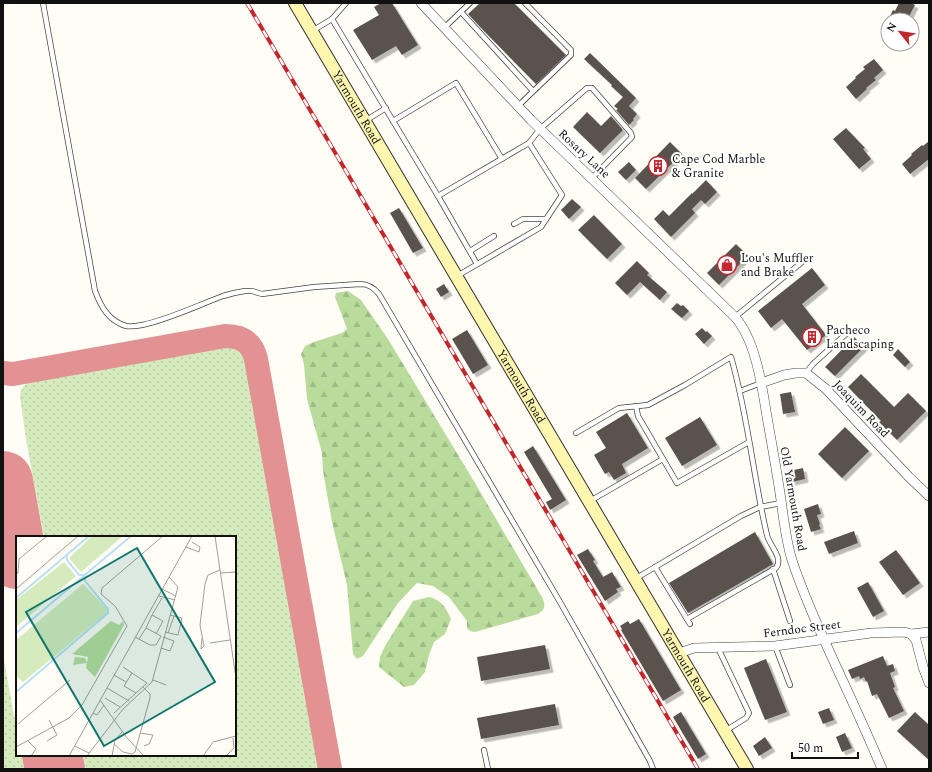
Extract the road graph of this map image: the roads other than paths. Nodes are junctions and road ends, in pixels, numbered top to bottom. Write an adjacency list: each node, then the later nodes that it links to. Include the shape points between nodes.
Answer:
1 (43, 3): 58 (lane, via 95,291 107,314 118,323 128,326 158,321 223,296 245,291 262,294 360,284 375,289 557,596)
2 (295, 3): 10 (main road, Yarmouth Road)
3 (346, 3): 8 (lane)
4 (421, 3): 9 (street, Rosary Lane)
5 (470, 3): 7 (lane)
6 (525, 3): 11 (lane, via 571,50 571,55)
7 (461, 12): 9 (lane); 11 (lane)
8 (332, 19): 10 (lane); 13 (lane)
9 (444, 28): 12 (street, Rosary Lane)
10 (312, 31): 14 (main road, Yarmouth Road)
11 (533, 92): 12 (lane)
12 (518, 106): 16 (street, Rosary Lane)
13 (386, 108): 14 (lane); 15 (lane)
14 (365, 121): 27 (main road, Yarmouth Road)
15 (393, 121): 18 (lane, via 456,84); 20 (lane)
16 (540, 129): 17 (lane); 19 (street, Rosary Lane); 19 (lane, via 587,88 592,88 632,137)
17 (529, 143): 18 (lane); 21 (lane, via 562,195)
18 (502, 159): 20 (lane)
19 (592, 178): 28 (street, Rosary Lane)
20 (438, 196): 24 (lane)
21 (546, 219): 22 (lane, via 523,219); 26 (lane, via 541,227)
22 (514, 224)
23 (494, 236): 24 (lane)
24 (470, 251): 26 (lane)
25 (801, 263): 28 (lane)
26 (477, 264): 27 (lane)
27 (456, 276): 38 (main road, Yarmouth Road)
28 (735, 317): 31 (street, Old Yarmouth Road, via 749,340)
29 (847, 334): 30 (lane)
30 (806, 373): 31 (street, via 784,375); 37 (street, Joaquim Road, via 826,389)
31 (761, 383): 32 (lane); 39 (street, Old Yarmouth Road)
32 (740, 391): 33 (lane, via 731,357 648,405); 35 (lane)
33 (636, 406): 34 (lane, via 618,408); 36 (lane, via 638,416)
34 (576, 433)
35 (749, 442): 36 (lane, via 677,483); 40 (lane)
36 (663, 459): 38 (lane)
37 (929, 496)
38 (589, 501): 43 (main road, Yarmouth Road)
39 (782, 503): 40 (lane); 49 (street, Old Yarmouth Road, via 792,560)
40 (760, 506): 41 (lane); 42 (lane, via 768,539 779,560 778,566)
41 (655, 567): 43 (lane); 44 (lane)
42 (773, 569): 44 (lane); 45 (lane)
43 (635, 579): 52 (main road, Yarmouth Road)
44 (687, 618): 46 (lane)
45 (790, 621)
46 (690, 624)
47 (929, 632): 48 (street, Ferndoc Street)
48 (911, 634): 49 (street, Ferndoc Street, via 859,634); 53 (street, via 916,640)
49 (824, 639): 50 (street, Ferndoc Street); 60 (street, Old Yarmouth Road)
50 (775, 646): 51 (street, Ferndoc Street); 54 (lane)
51 (718, 647): 52 (street, Ferndoc Street, via 694,648); 55 (lane, via 749,713 746,718)
52 (679, 652): 55 (main road, Yarmouth Road)
53 (929, 683)
54 (790, 685)
55 (725, 731): 59 (main road, Yarmouth Road)
56 (484, 750): 57 (lane)
57 (488, 769)
58 (653, 769)
59 (748, 769)
60 (882, 769)

